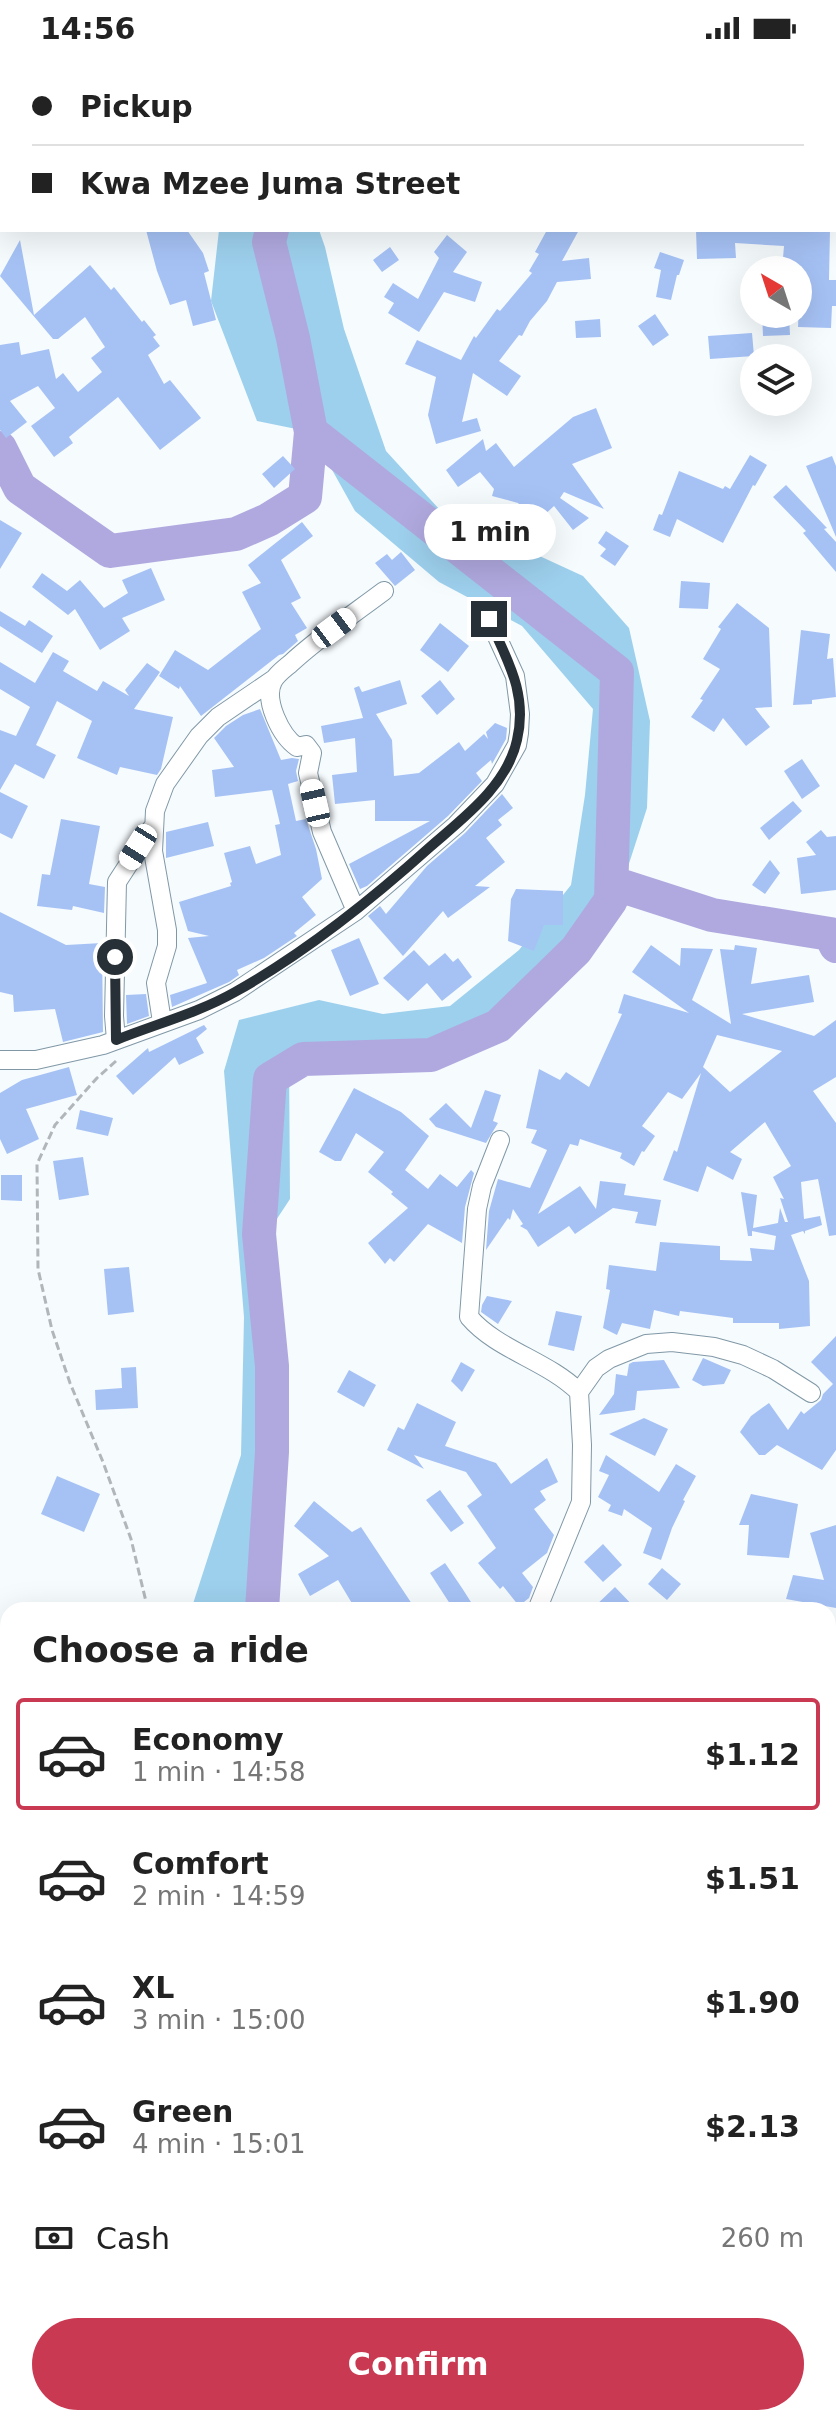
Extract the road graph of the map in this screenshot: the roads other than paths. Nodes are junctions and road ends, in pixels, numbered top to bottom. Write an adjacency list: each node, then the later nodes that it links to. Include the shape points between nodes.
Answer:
1 (384, 591): 3 (street)
2 (489, 619): 5 (street, via 515,676 517,745 476,806)
3 (274, 679): 4 (street, via 199,736 165,784); 5 (street, via 270,689 276,720 287,740 297,747 306,745 312,753 308,773 322,832)
4 (152, 828): 6 (street, via 167,930 156,983); 7 (street, via 117,882)
5 (356, 911): 6 (street, via 235,992)
6 (162, 1022): 7 (street)
7 (116, 1040): 8 (street, via 36,1060)
8 (0, 1060)
9 (500, 1140): 10 (street, via 477,1209 469,1317)
10 (579, 1392): 11 (street, via 609,1359 646,1344 672,1342 743,1355); 12 (street, via 581,1502)
11 (811, 1393)
12 (540, 1602)

